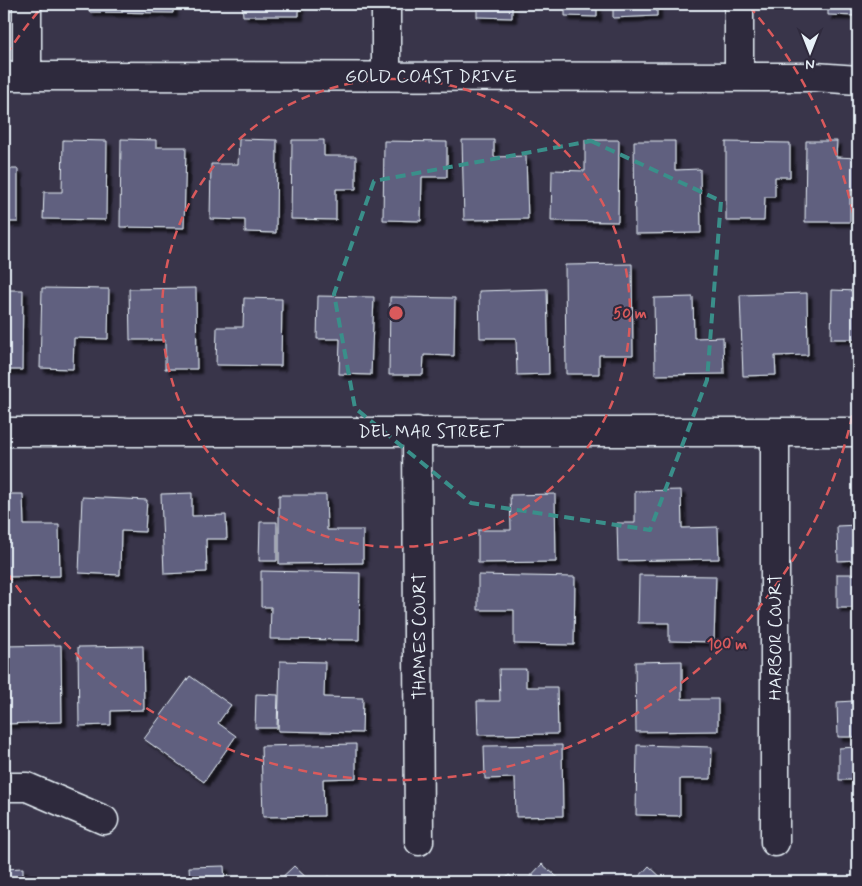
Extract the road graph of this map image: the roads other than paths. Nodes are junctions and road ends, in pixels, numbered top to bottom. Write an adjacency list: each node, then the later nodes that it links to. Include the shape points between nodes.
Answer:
1 (27, 4): 4 (street)
2 (386, 4): 5 (street)
3 (740, 4): 6 (street)
4 (16, 76): 5 (street, GOLD COAST DRIVE)
5 (386, 76): 6 (street, GOLD COAST DRIVE)
6 (740, 77): 7 (street, GOLD COAST DRIVE)
7 (858, 80)
8 (417, 431): 9 (street, DEL MAR STREET); 10 (street, DEL MAR STREET); 14 (street, THAMES COURT)
9 (4, 432)
10 (775, 432): 11 (street, DEL MAR STREET); 15 (street, HARBOR COURT)
11 (858, 432)
12 (4, 787): 13 (street, via 27,787)
13 (104, 820)
14 (419, 841)
15 (775, 842)

